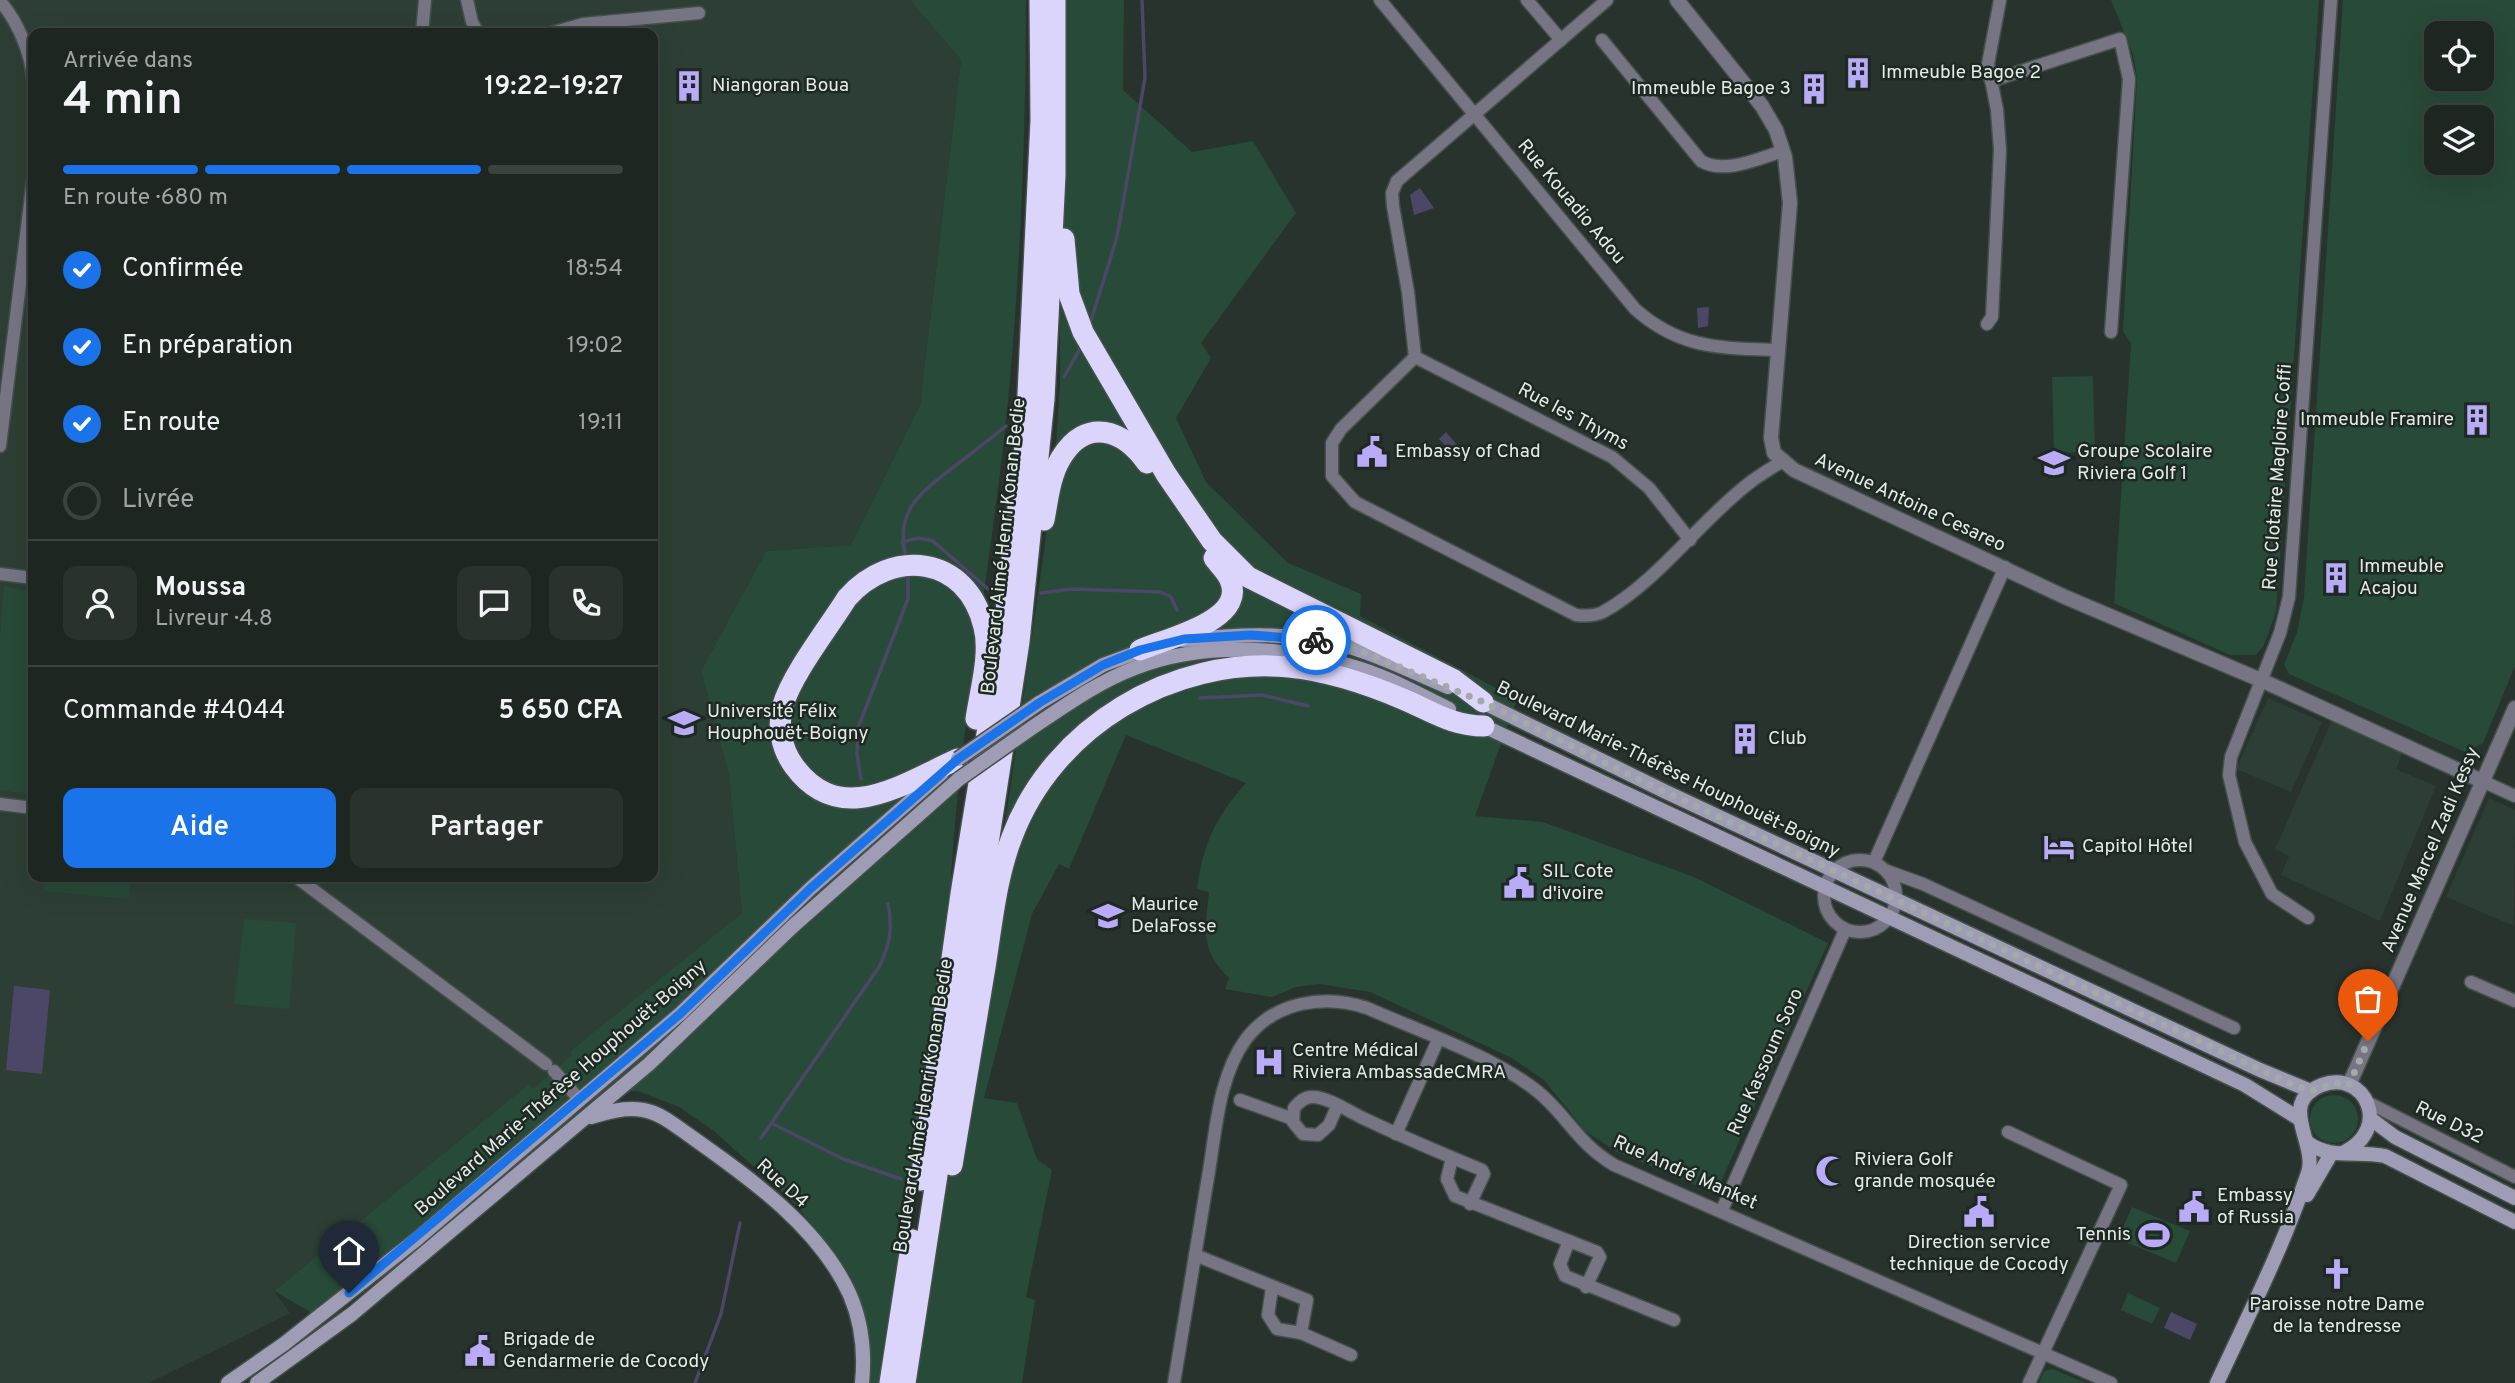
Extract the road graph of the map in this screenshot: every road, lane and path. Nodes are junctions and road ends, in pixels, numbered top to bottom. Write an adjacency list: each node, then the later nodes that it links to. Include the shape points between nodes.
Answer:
1 (425, 0): 13 (street)
2 (467, 0): 14 (street)
3 (1040, 0): 28 (highway, Boulevard Aimé Henri Konan Bedie)
4 (1055, 0): 22 (highway, Boulevard Aimé Henri Konan Bedie)
5 (1380, 0): 20 (street, Rue Kouadio Adou)
6 (1527, 0): 16 (street)
7 (1607, 0): 16 (street)
8 (1677, 0): 21 (street, Avenue Antoine Cesareo, via 1762,106)
9 (2000, 0): 19 (street, via 1988,64)
10 (2331, 0): 37 (street, Rue Clotaire Magloire Coffi, via 2289,597)
11 (0, 1): 18 (street)
12 (699, 13): 15 (street)
13 (422, 28)
14 (475, 28)
15 (569, 28)
16 (1561, 40): 20 (street)
17 (1602, 40): 21 (street, via 1701,161 1711,167 1726,167)
18 (28, 55)
19 (1991, 81): 24 (street, via 1997,110 1999,176 1992,317); 25 (street, via 2120,39 2129,79)
20 (1473, 115): 26 (street, Rue Kouadio Adou, via 1634,309 1661,331 1678,339 1734,349); 27 (street, via 1406,172 1392,193)
21 (1783, 151): 26 (street, Avenue Antoine Cesareo, via 1790,203)
22 (1055, 175): 28 (highway, Boulevard Aimé Henri Konan Bedie, via 1046,367); 38 (highway, via 1064,206 1069,294 1083,332 1166,474 1229,561 1248,577 1440,672)
23 (28, 219): 29 (street)
24 (1987, 324)
25 (2111, 332)
26 (1779, 350): 30 (street, Avenue Antoine Cesareo, via 1771,438 1774,453)
27 (1415, 357): 31 (street, Rue les Thyms, via 1612,457 1650,488); 31 (street, via 1352,417 1332,443 1332,476 1355,502 1576,615 1600,613 1623,598)
28 (1036, 400): 35 (highway, Boulevard Aimé Henri Konan Bedie); 51 (highway, Boulevard Aimé Henri Konan Bedie, via 1026,437 1004,629)
29 (0, 446)
30 (1784, 460): 31 (street, via 1747,484); 32 (street, Avenue Antoine Cesareo, via 1794,470)
31 (1690, 540)
32 (2005, 568): 37 (street, Avenue Antoine Cesareo); 46 (street)
33 (0, 574): 34 (street)
34 (28, 577)
35 (1019, 642): 36 (highway, via 1052,478 1067,449 1080,438 1101,432 1122,436 1135,445 1231,581 1228,604 1210,623); 87 (highway, Boulevard Aimé Henri Konan Bedie)
36 (1140, 650): 38 (main road, Boulevard Marie-Thérèse Houphouët-Boigny, via 1219,636 1320,640 1354,648); 41 (main road, Boulevard Marie-Thérèse Houphouët-Boigny, bridge, via 1103,665 1039,703)
37 (2263, 681): 42 (street, Avenue Antoine Cesareo); 54 (street, Rue Clotaire Magloire Coffi, via 2231,757 2228,775 2234,809 2272,894)
38 (1483, 702): 47 (main road, Boulevard Marie-Thérèse Houphouët-Boigny)
39 (2515, 708): 42 (street, Avenue Marcel Zadi Kessy)
40 (1484, 726): 41 (main road, Boulevard Marie-Thérèse Houphouët-Boigny, bridge, via 1353,666 1248,651 1199,653 1136,667); 50 (main road, Boulevard Marie-Thérèse Houphouët-Boigny); 87 (highway, via 1462,726 1347,678 1289,667 1245,666 1170,682 1130,701 1073,745 1038,786 1012,837 1003,867 949,1185)
41 (959, 769): 51 (highway, via 881,795 841,797 809,782 786,754 780,720 787,696 847,598 872,575 908,566 947,573 966,586 985,629 958,870); 62 (main road, Boulevard Marie-Thérèse Houphouët-Boigny, via 811,888 680,1014); 69 (main road, Boulevard Marie-Thérèse Houphouët-Boigny, via 649,1064)
42 (2482, 781): 43 (street); 60 (street, Avenue Marcel Zadi Kessy)
43 (2515, 796)
44 (0, 804): 45 (street)
45 (28, 807)
46 (1874, 862): 47 (street, via 1852,860); 48 (street)
47 (1833, 870): 50 (street); 52 (main road, Boulevard Marie-Thérèse Houphouët-Boigny)
48 (1887, 871): 52 (street); 58 (street)
49 (303, 882): 62 (street, via 550,1068)
50 (1824, 887): 53 (main road, Boulevard Marie-Thérèse Houphouët-Boigny); 55 (street, via 1824,904 1831,919)
51 (961, 894): 93 (highway, Boulevard Aimé Henri Konan Bedie)
52 (1897, 900): 53 (street); 61 (main road, Boulevard Marie-Thérèse Houphouët-Boigny)
53 (1890, 918): 55 (street, via 1870,931); 66 (main road, Boulevard Marie-Thérèse Houphouët-Boigny, via 2245,1085)
54 (2308, 918)
55 (1845, 930): 79 (street, Rue Kassoum Soro)
56 (2471, 982): 57 (street)
57 (2515, 1001)
58 (2234, 1028)
59 (1438, 1040): 71 (street); 79 (street, Rue André Manket, via 1529,1086 1591,1151); 82 (street, Rue André Manket, via 1367,1007 1342,1001 1300,1003 1261,1023 1234,1058 1225,1084)
60 (2349, 1085): 61 (main road, via 2336,1083); 64 (main road)
61 (2311, 1091): 66 (main road)
62 (579, 1099): 90 (main road, Boulevard Marie-Thérèse Houphouët-Boigny, via 371,1276)
63 (1240, 1100): 67 (street)
64 (2367, 1102): 68 (main road); 75 (street, Rue D32)
65 (1337, 1107): 67 (street, via 1305,1098 1294,1108); 67 (street, via 1318,1135 1303,1133); 71 (street)
66 (2298, 1118): 72 (main road)
67 (1293, 1119)
68 (2371, 1119): 73 (main road, via 2357,1146); 76 (main road, via 2395,1137)
69 (582, 1120): 91 (main road, Boulevard Marie-Thérèse Houphouët-Boigny, via 352,1314); 92 (main road, Rue D4, via 626,1109 661,1116 739,1171 794,1219 825,1254 850,1295 864,1350)
70 (2008, 1132): 88 (street, via 2121,1185)
71 (1396, 1134): 74 (street)
72 (2308, 1143): 73 (main road); 77 (main road, via 2311,1164)
73 (2337, 1154): 77 (main road); 80 (main road, via 2385,1156)
74 (1452, 1158): 78 (street, via 1447,1179 1450,1190); 78 (street, via 1484,1172)
75 (2515, 1177)
76 (2515, 1198)
77 (2300, 1203): 98 (main road)
78 (1470, 1204): 81 (street)
79 (1722, 1210): 88 (street, Rue André Manket)
80 (2515, 1222)
81 (1569, 1241): 83 (street, via 1562,1270); 83 (street, via 1600,1255)
82 (1195, 1255): 84 (street); 95 (street, Rue André Manket)
83 (1586, 1287): 85 (street)
84 (1272, 1288): 86 (street, via 1271,1322 1277,1329); 86 (street, via 1308,1301)
85 (1674, 1321)
86 (1301, 1333): 89 (street)
87 (913, 1334): 94 (highway, Boulevard Aimé Henri Konan Bedie)
88 (2042, 1352): 96 (street); 97 (street, Rue André Manket)
89 (1351, 1355)
90 (228, 1383)
91 (257, 1383)
92 (862, 1383)
93 (890, 1383)
94 (905, 1383)
95 (1174, 1383)
96 (2029, 1383)
97 (2111, 1383)
98 (2217, 1383)

